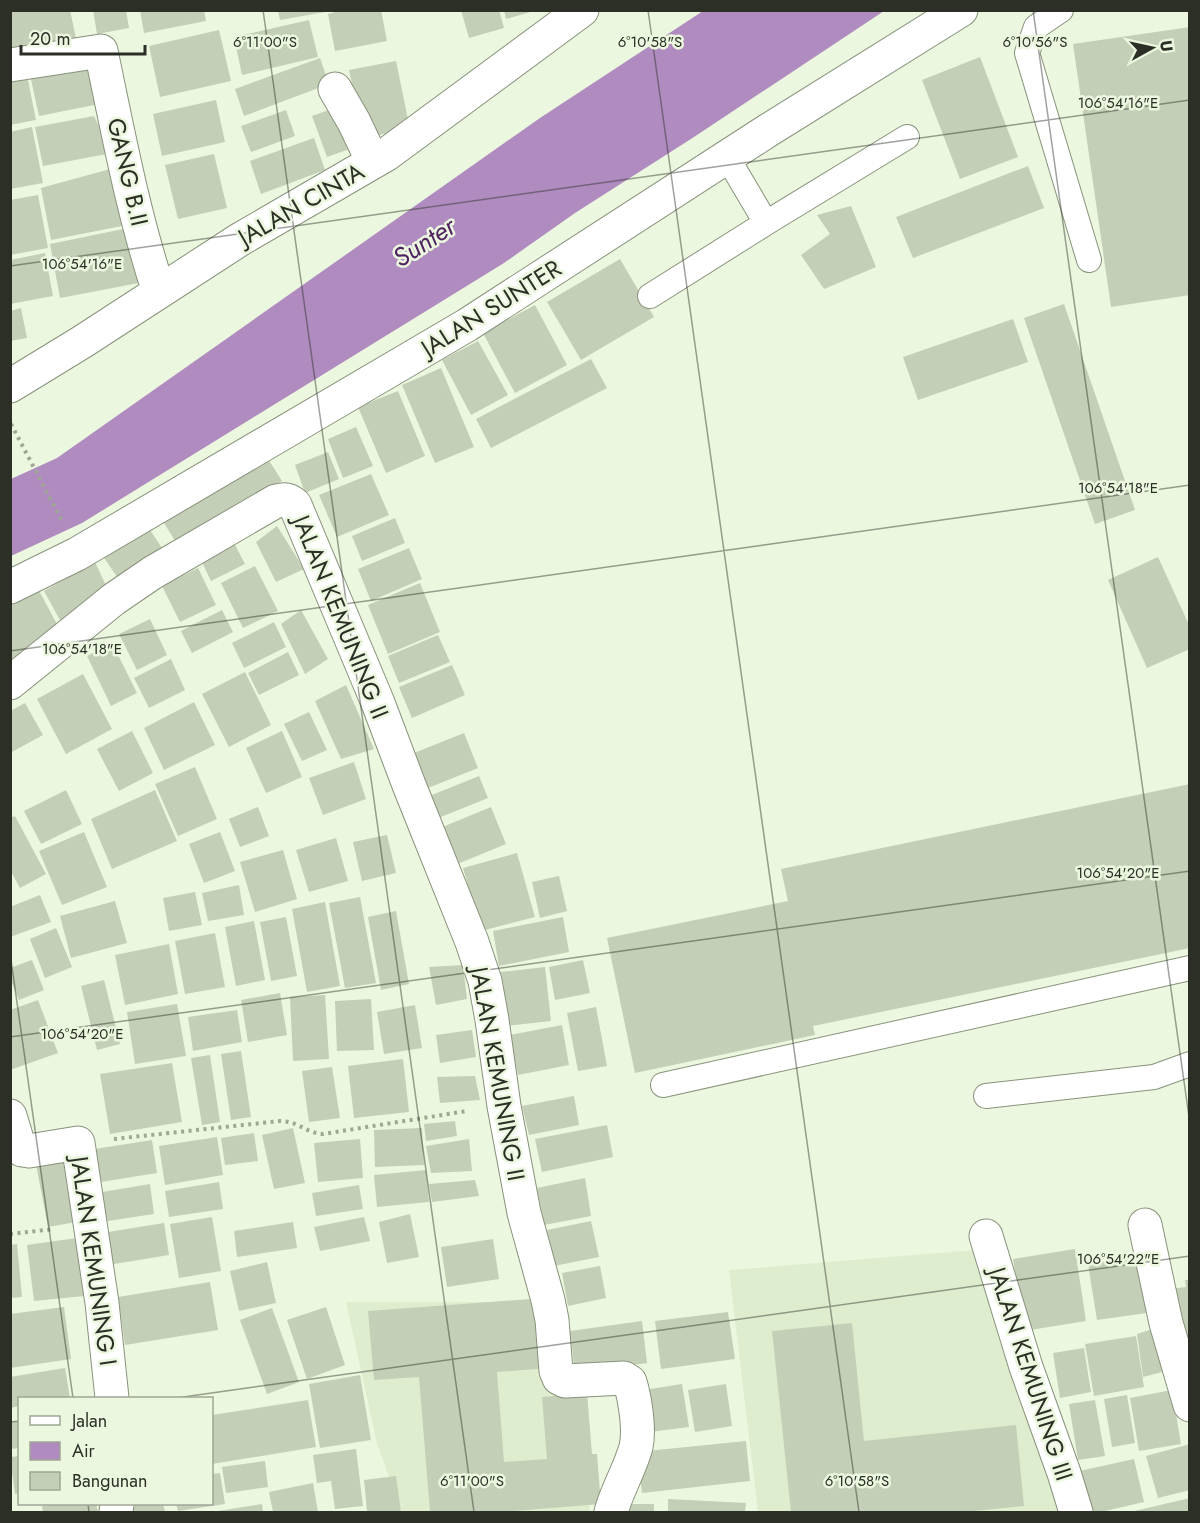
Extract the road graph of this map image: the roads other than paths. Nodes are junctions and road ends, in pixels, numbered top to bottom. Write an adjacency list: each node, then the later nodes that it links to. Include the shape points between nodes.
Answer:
1 (582, 10): 8 (street, JALAN CINTA)
2 (961, 10): 7 (street, JALAN SUNTER)
3 (1061, 10): 10 (lane, via 1036,27 1027,53)
4 (10, 65): 11 (street, GANG B.II, via 101,51 131,195)
5 (335, 89): 8 (street)
6 (907, 137): 9 (lane)
7 (727, 157): 9 (lane); 14 (street, JALAN SUNTER, via 457,331 77,554)
8 (372, 162): 11 (street, JALAN CINTA)
9 (766, 223): 12 (lane)
10 (1089, 260)
11 (159, 292): 13 (street, JALAN CINTA)
12 (651, 296)
13 (10, 386)
14 (10, 587)
15 (10, 683): 25 (street, JALAN KEMUNING II, via 142,580 276,501 290,500 295,505 374,693 485,981 524,1213 552,1320 556,1371 565,1381 624,1378 633,1391 636,1446)
16 (1190, 968): 18 (lane)
17 (1190, 1064): 19 (lane, via 1154,1077)
18 (663, 1084)
19 (986, 1096)
20 (10, 1116): 23 (street, JALAN KEMUNING I, via 22,1150 78,1143)
21 (1145, 1225): 24 (street, via 1166,1323)
22 (986, 1236): 26 (street, JALAN KEMUNING III)
23 (112, 1397)
24 (1190, 1405)
25 (611, 1512)
26 (1076, 1512)

